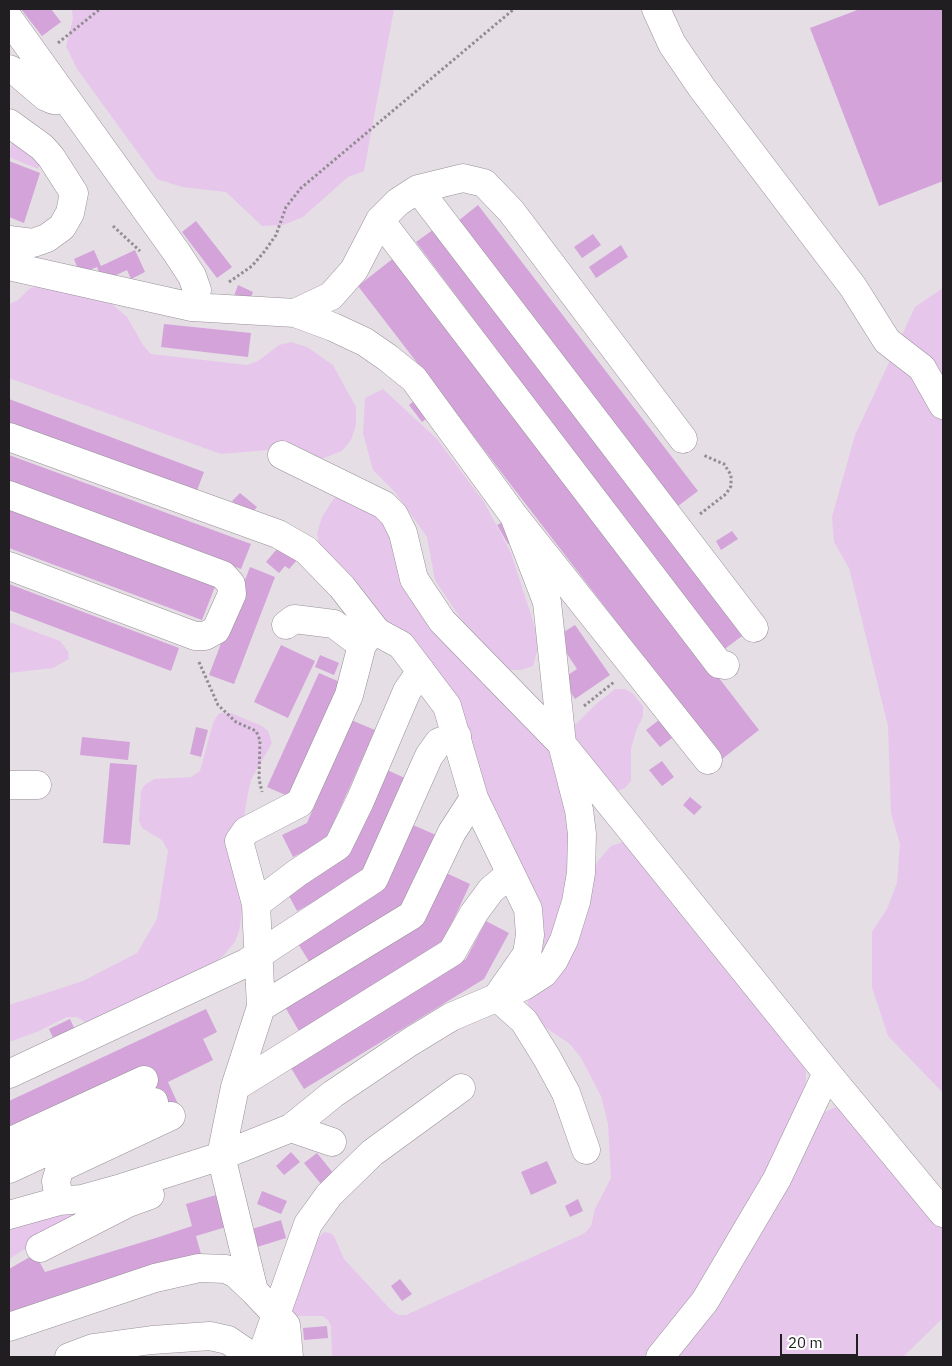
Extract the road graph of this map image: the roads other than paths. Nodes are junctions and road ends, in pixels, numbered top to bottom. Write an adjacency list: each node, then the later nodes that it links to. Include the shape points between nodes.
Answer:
1 (656, 9): 11 (street, via 672,44 702,88 853,287 887,341 922,368)
2 (9, 20): 4 (street)
3 (9, 69): 4 (street, via 46,97)
4 (68, 100): 9 (street, via 178,253 192,276)
5 (9, 123): 8 (street, via 42,147 74,192 70,213 62,227 47,238)
6 (418, 189): 7 (street, via 398,202); 13 (street, via 463,178 484,183 511,212); 19 (street)
7 (380, 220): 10 (street, via 354,270 332,296); 21 (street, via 719,664)
8 (10, 250): 9 (street)
9 (194, 298): 10 (street)
10 (295, 313): 16 (street, via 365,342 414,379)
11 (943, 405)
12 (9, 437): 20 (street, via 278,534 306,550 342,587)
13 (683, 440)
14 (282, 455): 23 (street, via 384,505 394,515 403,533 414,579 442,621)
15 (9, 496): 17 (street, via 223,575 231,584 232,594 216,630 205,636 195,636)
16 (514, 516): 23 (street, via 547,602); 25 (street)
17 (9, 566)
18 (286, 626): 20 (street, via 294,619 334,624)
19 (754, 628)
20 (370, 638): 22 (street, via 401,645); 30 (street, via 300,803 246,831 239,841)
21 (725, 665)
22 (421, 671): 24 (street, via 446,706); 30 (street, via 407,691 338,846)
23 (561, 734): 32 (street, via 582,834 576,902 564,940 544,973); 34 (street)
24 (457, 736): 28 (street); 31 (street, via 439,742 429,756 374,879)
25 (708, 760)
26 (9, 785): 27 (street)
27 (37, 785)
28 (474, 798): 29 (street); 33 (street, via 452,832 412,915)
29 (510, 874): 32 (street, via 528,909 528,954); 36 (street, via 491,890 452,952)
30 (256, 904): 31 (street)
31 (260, 954): 33 (street); 35 (street)
32 (497, 997): 39 (street, via 451,1017 410,1042 333,1094); 42 (street, via 524,1021 555,1071)
33 (262, 1006): 36 (street)
34 (828, 1073): 46 (street); 57 (street, via 777,1179 704,1301)
35 (9, 1074)
36 (235, 1086): 43 (street)
37 (462, 1088): 50 (street, via 372,1153 328,1195 308,1224)
38 (156, 1099): 40 (street); 44 (street); 45 (street, via 60,1168 56,1181)
39 (291, 1128): 41 (street); 43 (street)
40 (9, 1142)
41 (332, 1142)
42 (586, 1150)
43 (222, 1166): 45 (street, via 82,1199); 48 (street, via 128,1204); 49 (street)
44 (9, 1169)
45 (59, 1201): 47 (street)
46 (943, 1213)
47 (9, 1214)
48 (40, 1248)
49 (254, 1291): 50 (street); 51 (street, via 226,1269 198,1268 155,1278)
50 (276, 1313): 55 (street); 56 (street, via 286,1324)
51 (9, 1327)
52 (129, 1350): 53 (street, via 93,1348); 54 (street, via 210,1336 228,1340)
53 (69, 1357)
54 (253, 1357)
55 (261, 1357)
56 (289, 1357)
57 (660, 1357)

